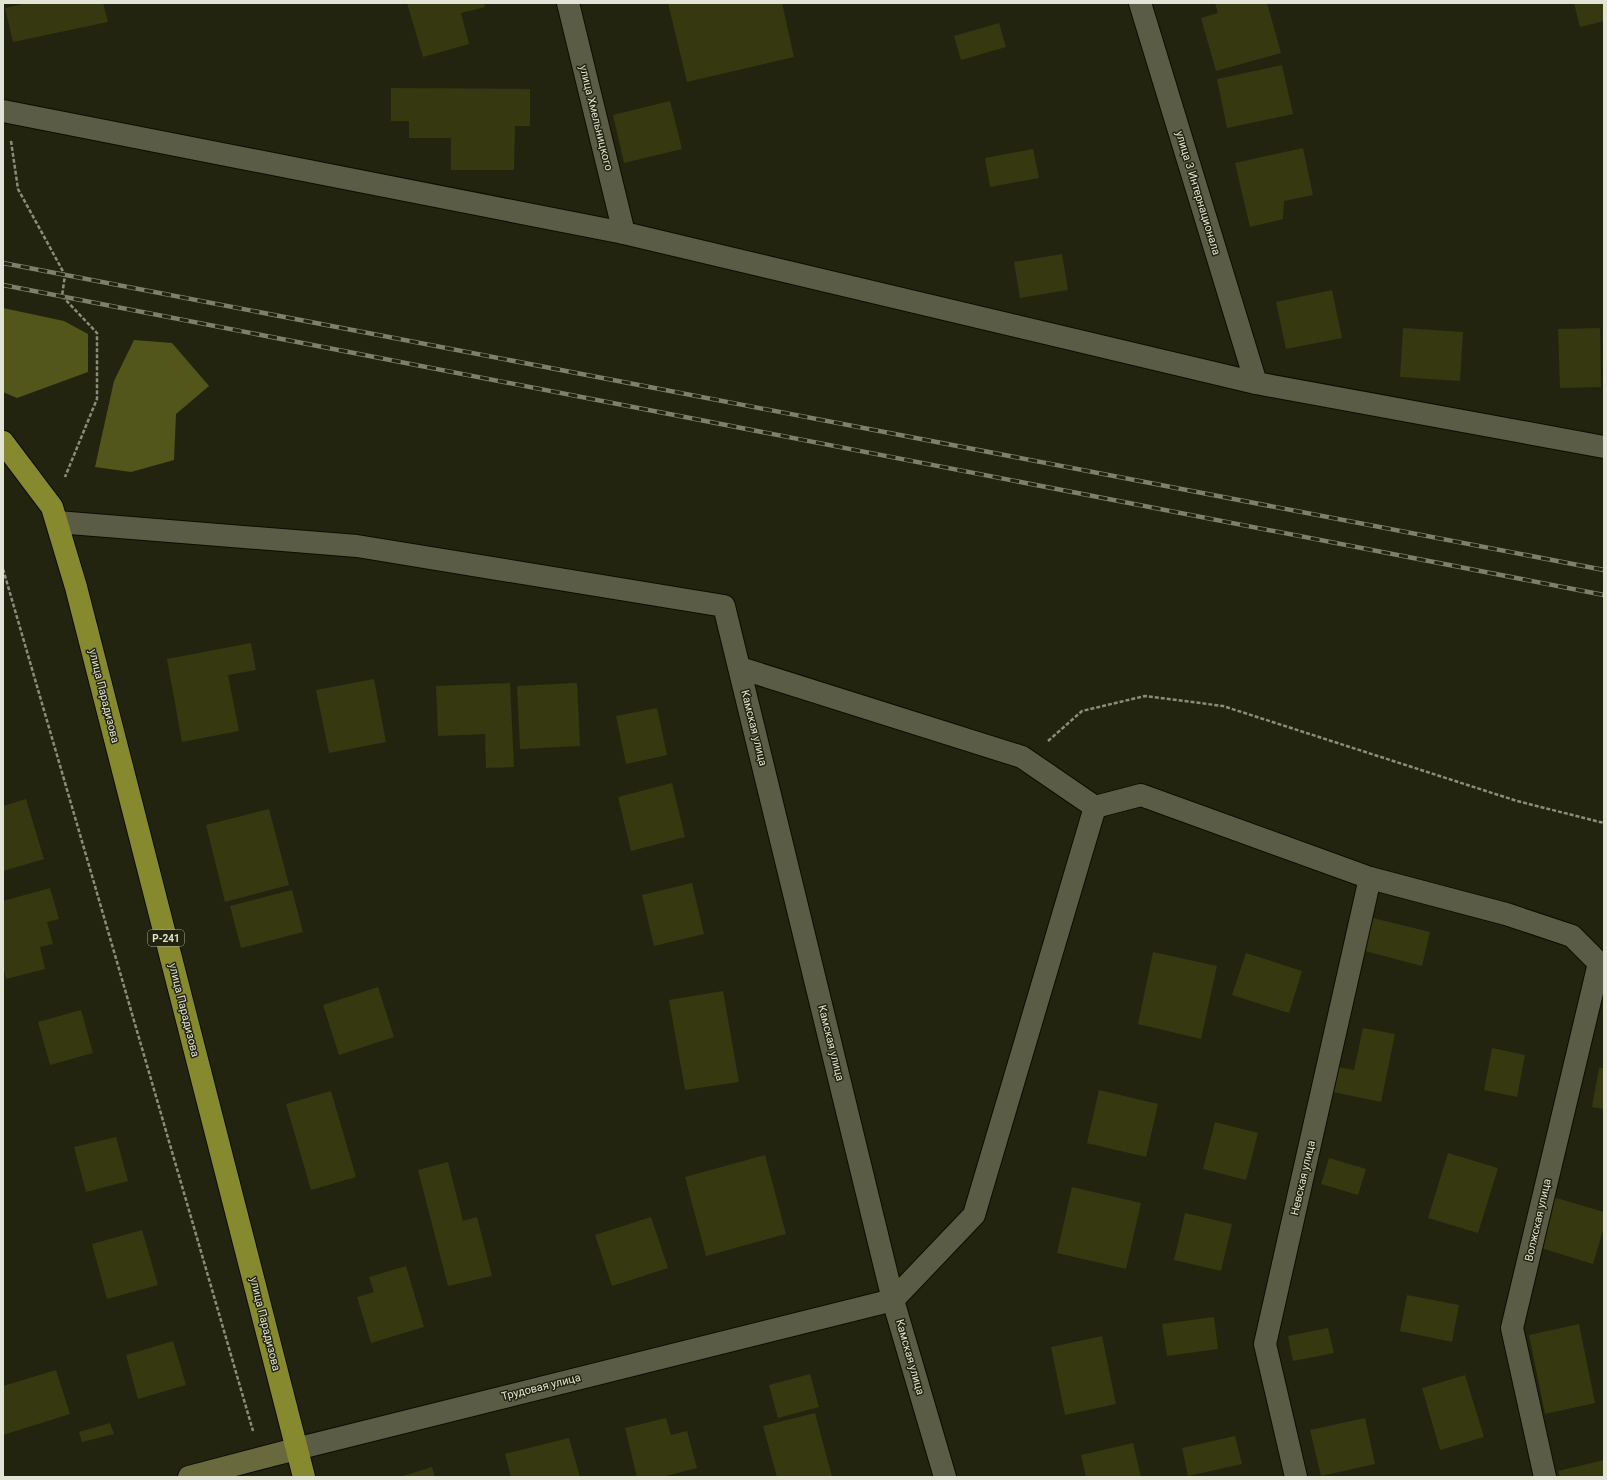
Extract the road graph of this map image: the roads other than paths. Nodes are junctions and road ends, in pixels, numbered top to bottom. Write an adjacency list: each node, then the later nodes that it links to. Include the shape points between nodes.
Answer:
1 (568, 3): 4 (street, улица Хмельницкого)
2 (1140, 3): 5 (street, улица 3 Интернационала)
3 (5, 112): 4 (street)
4 (624, 233): 5 (street)
5 (1256, 383): 7 (street)
6 (3, 442): 8 (highway, улица Парадизова / Р-241)
7 (1604, 447)
8 (55, 515): 9 (street, Камская улица, via 357,546 724,606); 14 (highway, улица Парадизова / Р-241, via 76,587)
9 (740, 668): 10 (street, via 1022,757); 13 (street, Камская улица)
10 (1095, 807): 11 (street, via 1141,795); 13 (street, via 974,1215)
11 (1370, 878): 12 (street, via 1506,914 1572,936); 18 (street, Невская улица, via 1265,1344)
12 (1601, 964): 19 (street, Волжская улица, via 1512,1328)
13 (893, 1300): 14 (street, Трудовая улица); 17 (street, Камская улица)
14 (296, 1449): 15 (main road, Трудовая улица); 16 (highway, улица Парадизова / Р-241)
15 (189, 1477)
16 (304, 1477)
17 (945, 1477)
18 (1296, 1477)
19 (1545, 1477)

